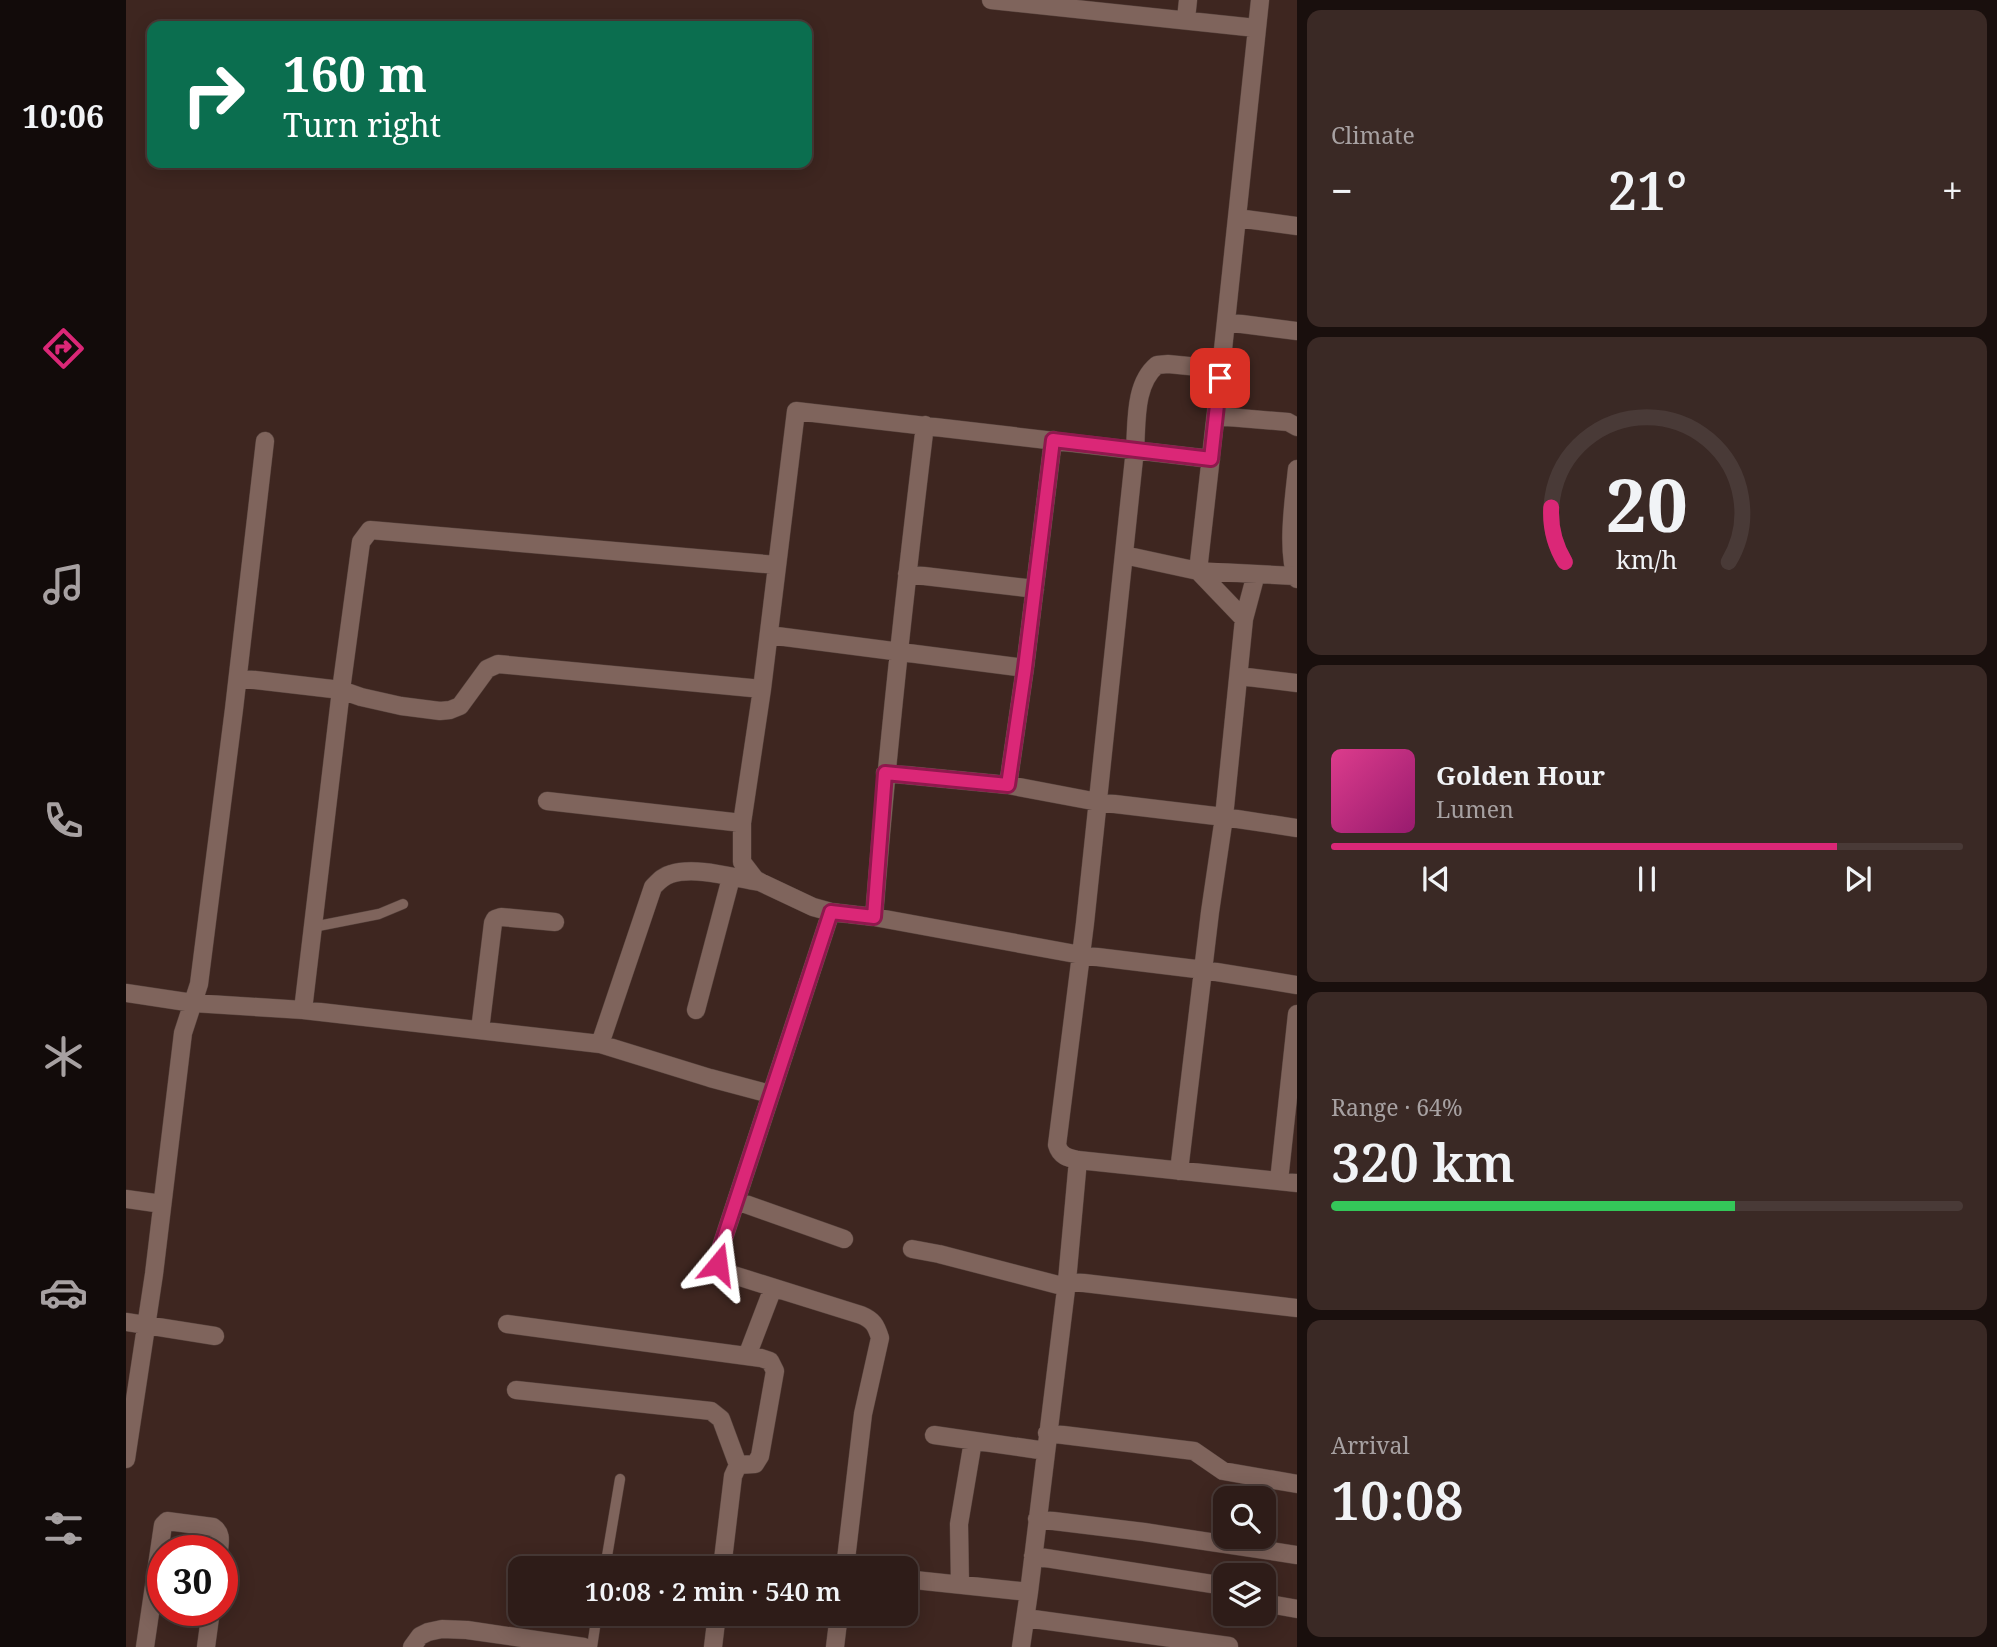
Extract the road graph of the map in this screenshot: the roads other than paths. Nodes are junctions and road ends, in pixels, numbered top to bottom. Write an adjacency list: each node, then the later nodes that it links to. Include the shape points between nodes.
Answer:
1 (991, 0): 4 (street)
2 (1188, 0): 6 (street)
3 (1260, 0): 7 (street)
4 (1010, 1): 5 (street)
5 (1097, 5): 6 (street)
6 (1186, 19): 7 (street)
7 (1256, 28): 8 (street)
8 (1237, 218): 9 (street); 10 (street)
9 (1297, 226)
10 (1226, 323): 11 (street); 12 (street)
11 (1297, 331)
12 (1222, 359): 13 (street); 18 (street, via 1209,368 1168,364 1152,370 1142,388)
13 (1216, 416): 15 (street, via 1288,422); 19 (street)
14 (925, 425): 16 (street); 22 (street, via 796,411); 24 (street)
15 (1297, 427)
16 (1053, 440): 18 (street); 27 (street)
17 (265, 441): 33 (street)
18 (1136, 449): 19 (street); 21 (street)
19 (1211, 459): 23 (street)
20 (1297, 469): 26 (street, via 1292,546)
21 (1124, 555): 23 (street); 40 (street)
22 (777, 565): 29 (street); 36 (street, via 370,530 361,542)
23 (1198, 571): 25 (street); 28 (street)
24 (907, 574): 27 (street); 30 (street)
25 (1256, 574): 26 (street); 28 (street)
26 (1296, 578)
27 (1035, 589): 31 (street)
28 (1244, 619): 32 (street)
29 (769, 635): 30 (street); 35 (street)
30 (898, 651): 31 (street); 37 (street)
31 (1025, 668): 38 (street)
32 (1239, 676): 34 (street); 41 (street)
33 (238, 678): 36 (street); 55 (street)
34 (1297, 683)
35 (762, 689): 36 (street, via 498,664 487,669 460,706 450,710 401,706); 42 (street)
36 (341, 690): 50 (street)
37 (885, 773): 38 (street); 48 (street)
38 (1008, 785): 40 (street)
39 (547, 801): 42 (street)
40 (1098, 802): 41 (street); 51 (street)
41 (1224, 817): 43 (street); 52 (street)
42 (742, 823): 45 (street, via 742,862)
43 (1297, 828)
44 (732, 877): 45 (street); 57 (street); 60 (street, via 672,873 653,887)
45 (760, 882): 47 (street)
46 (403, 904): 50 (lane, via 379,914)
47 (831, 912): 48 (street); 62 (street)
48 (874, 917): 51 (street)
49 (555, 922): 59 (street, via 501,917 492,923)
50 (313, 927): 56 (street)
51 (1082, 955): 52 (street); 63 (street, via 1057,1144 1063,1155)
52 (1204, 971): 53 (street); 64 (street)
53 (1297, 985)
54 (126, 993): 55 (street)
55 (193, 1003): 56 (street); 68 (street, via 182,1041)
56 (303, 1010): 59 (street)
57 (696, 1010)
58 (1297, 1014): 61 (street)
59 (480, 1030): 60 (street)
60 (600, 1044): 62 (street)
61 (1294, 1067): 65 (street)
62 (770, 1094): 67 (street)
63 (1079, 1160): 64 (street); 71 (street)
64 (1179, 1171): 65 (street)
65 (1288, 1182)
66 (126, 1199): 68 (street)
67 (737, 1201): 69 (street); 72 (street, via 717,1259 720,1269)
68 (162, 1205): 75 (street)
69 (844, 1239)
70 (912, 1248): 71 (street)
71 (1066, 1284): 73 (street); 82 (street)
72 (774, 1288): 78 (street); 93 (street, via 870,1319 877,1326 880,1338 863,1413)
73 (1297, 1308)
74 (126, 1322): 75 (street)
75 (146, 1324): 77 (street); 83 (street)
76 (507, 1324): 78 (street)
77 (215, 1336)
78 (747, 1356): 84 (street, via 770,1361 775,1371 760,1456 755,1464)
79 (516, 1391): 84 (street, via 711,1411 721,1419)
80 (934, 1435): 81 (street)
81 (973, 1441): 82 (street); 97 (street, via 960,1524)
82 (1046, 1442): 86 (street, via 1195,1451 1223,1471); 87 (street)
83 (127, 1447)
84 (738, 1465): 92 (street)
85 (620, 1479): 91 (lane)
86 (1297, 1484)
87 (1037, 1519): 90 (street); 94 (street)
88 (162, 1535): 89 (street, via 167,1521 213,1527)
89 (219, 1535)
90 (1297, 1555)
91 (607, 1556)
92 (723, 1556)
93 (846, 1556)
94 (1033, 1556): 96 (street); 98 (street)
95 (918, 1580): 97 (street)
96 (1212, 1584)
97 (960, 1585): 98 (street)
98 (1029, 1592): 101 (street)
99 (1276, 1605): 100 (street)
100 (1297, 1609)
101 (1026, 1618): 107 (street); 115 (street)
102 (148, 1626): 108 (street)
103 (209, 1626): 109 (street)
104 (595, 1626): 112 (lane)
105 (716, 1626): 113 (street)
106 (838, 1626): 114 (street)
107 (1229, 1646)
108 (145, 1647)
109 (206, 1647)
110 (412, 1647): 111 (street, via 420,1636 442,1629)
111 (584, 1647)
112 (592, 1647)
113 (713, 1647)
114 (835, 1647)
115 (1021, 1647)

